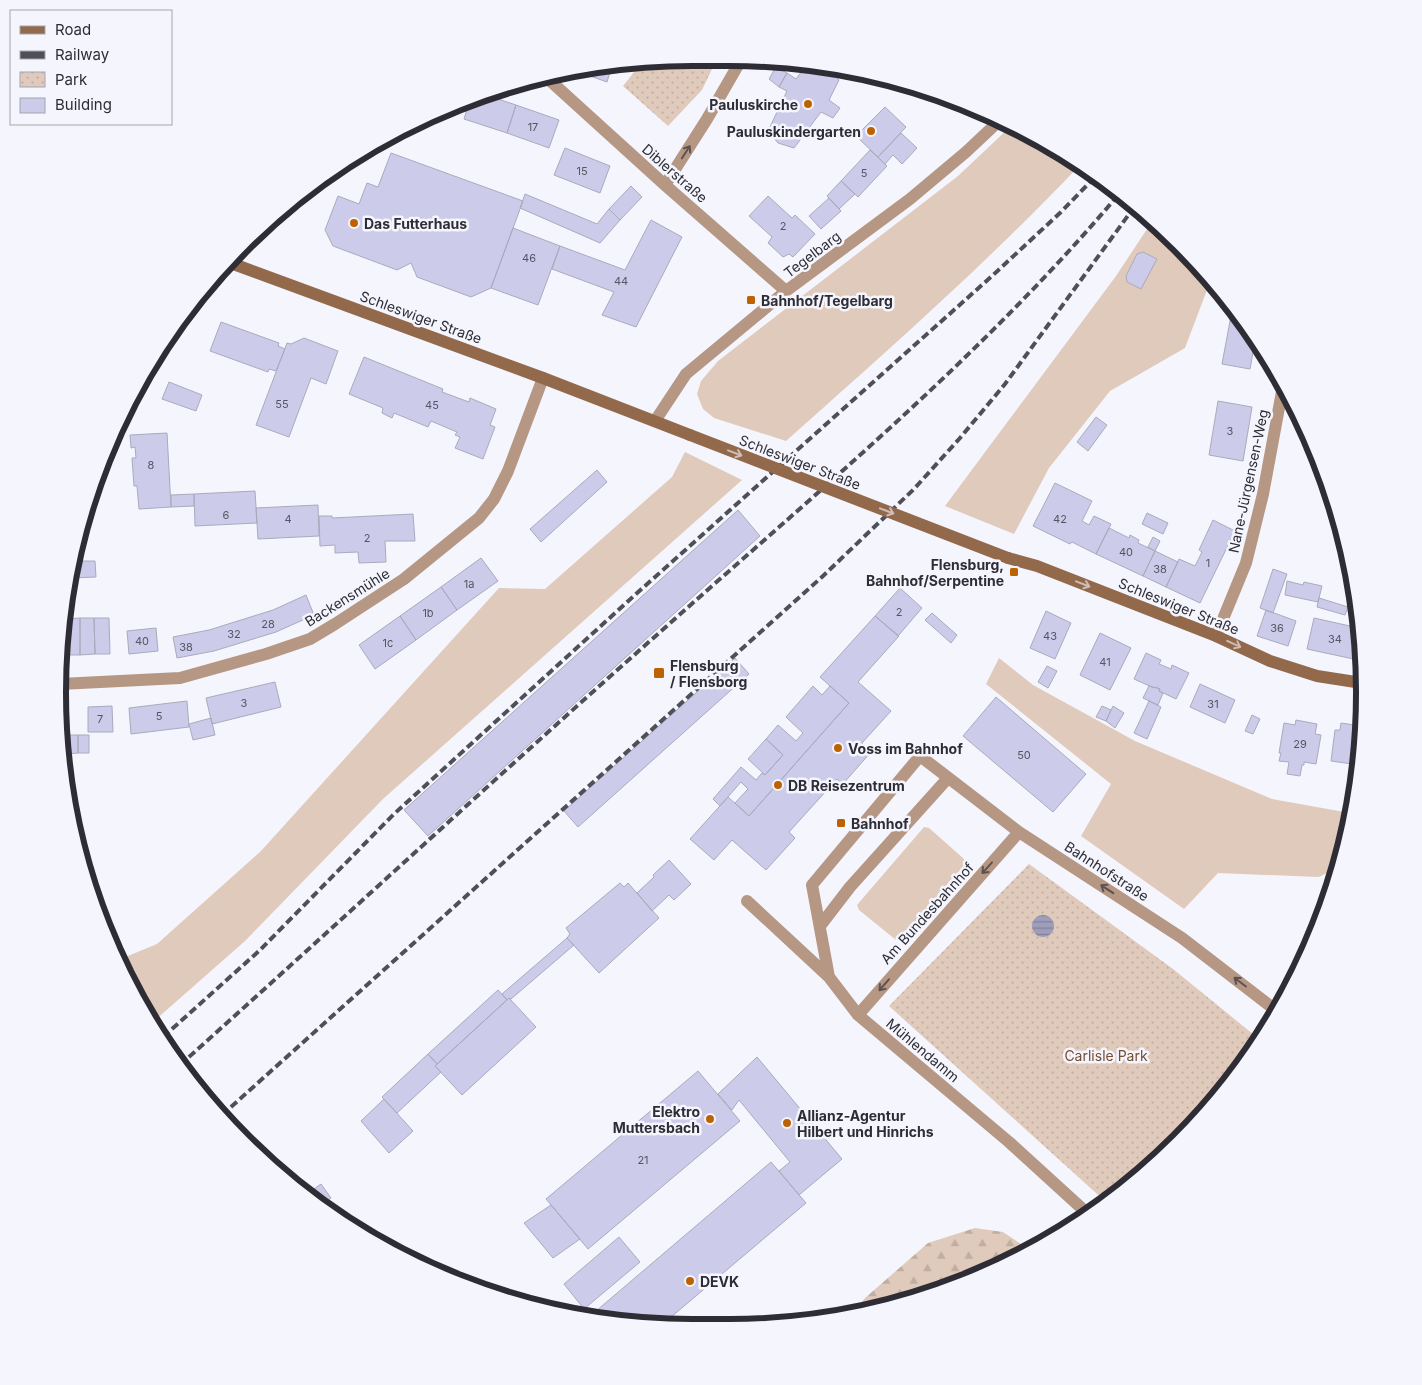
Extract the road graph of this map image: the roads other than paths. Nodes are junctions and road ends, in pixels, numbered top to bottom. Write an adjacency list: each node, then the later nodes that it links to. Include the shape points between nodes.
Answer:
1 (737, 66): 4 (street, one-way to 1)
2 (552, 82): 4 (street, Diblerstraße)
3 (995, 126): 6 (street, Tegelbarg, via 910,199)
4 (665, 185): 6 (street, Diblerstraße)
5 (236, 265): 7 (main road, Schleswiger Straße)
6 (786, 292): 9 (street, Tegelbarg, via 686,374)
7 (543, 378): 9 (main road, Schleswiger Straße); 12 (street, Backensmühle, via 508,471 494,499 479,518 404,579 342,619 310,639 180,678)
8 (1281, 397): 10 (street, Nane-Jürgensen-Weg, via 1264,494 1246,563)
9 (655, 421): 10 (main road, Schleswiger Straße, one-way to 10, bridge)
10 (1216, 636): 11 (main road, Schleswiger Straße, one-way to 11, via 1270,661 1316,676)
11 (1356, 682)
12 (66, 684)
13 (948, 778): 14 (street, Bahnhofstraße); 16 (street, via 850,886); 16 (street, Bahnhofstraße, via 920,756 812,885)
14 (1019, 832): 18 (street, Bahnhofstraße, one-way to 14, via 1182,938); 19 (street, Am Bundesbahnhof, one-way to 19)
15 (747, 901): 17 (street, Mühlendamm)
16 (820, 926): 17 (street)
17 (829, 977): 19 (street, Mühlendamm)
18 (1271, 1007)
19 (858, 1015): 20 (street, Mühlendamm, via 1009,1142)
20 (1083, 1209)

